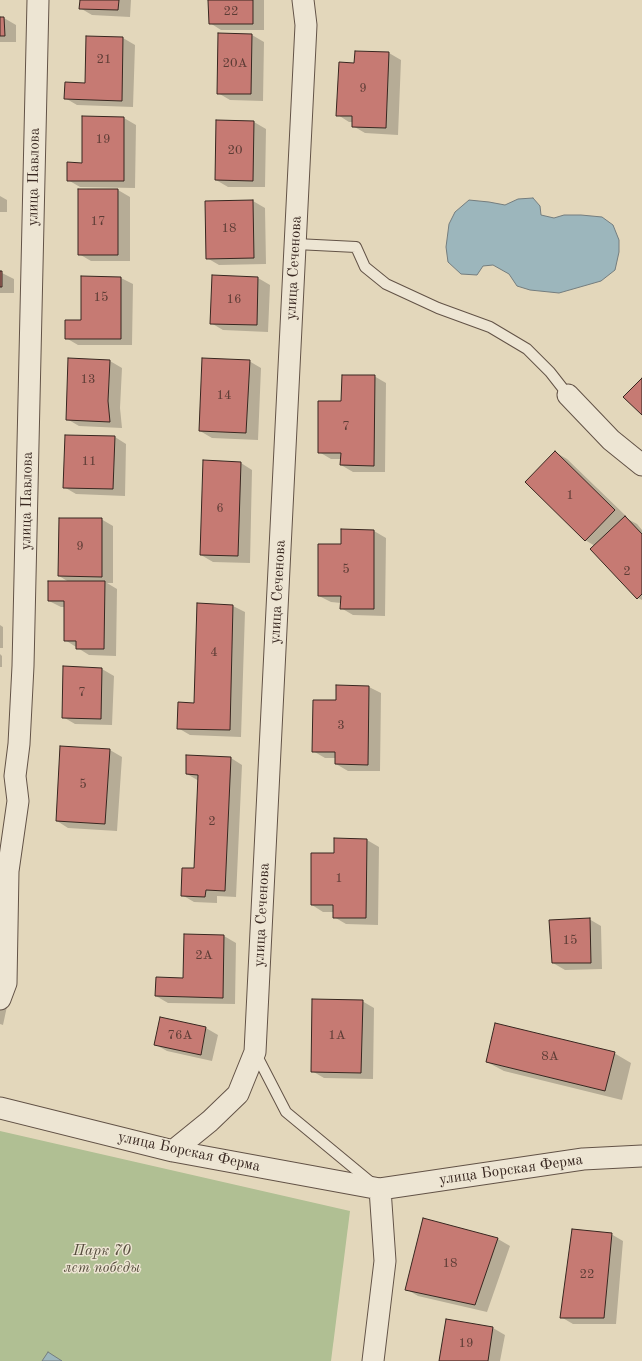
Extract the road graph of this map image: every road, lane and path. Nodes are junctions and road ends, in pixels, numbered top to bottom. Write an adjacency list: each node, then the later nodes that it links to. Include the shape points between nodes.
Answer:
1 (38, 0): 6 (street, улица Павлова, via 23,666 15,776 18,801 8,871 6,983)
2 (303, 0): 3 (street, улица Сеченова, via 306,25)
3 (296, 244): 4 (lane, via 356,247 365,267 386,284 438,308 490,327 527,349); 7 (street, улица Сеченова)
4 (568, 395): 5 (street, via 611,440)
5 (642, 465)
6 (0, 1000)
7 (255, 1052): 9 (street, улица Сеченова, via 238,1094); 11 (lane, via 286,1112)
8 (0, 1108): 9 (street, улица Борская Ферма)
9 (173, 1151): 11 (street, улица Борская Ферма)
10 (642, 1156): 11 (street, улица Борская Ферма, via 583,1159)
11 (380, 1189): 12 (street, via 385,1261)
12 (373, 1361)

